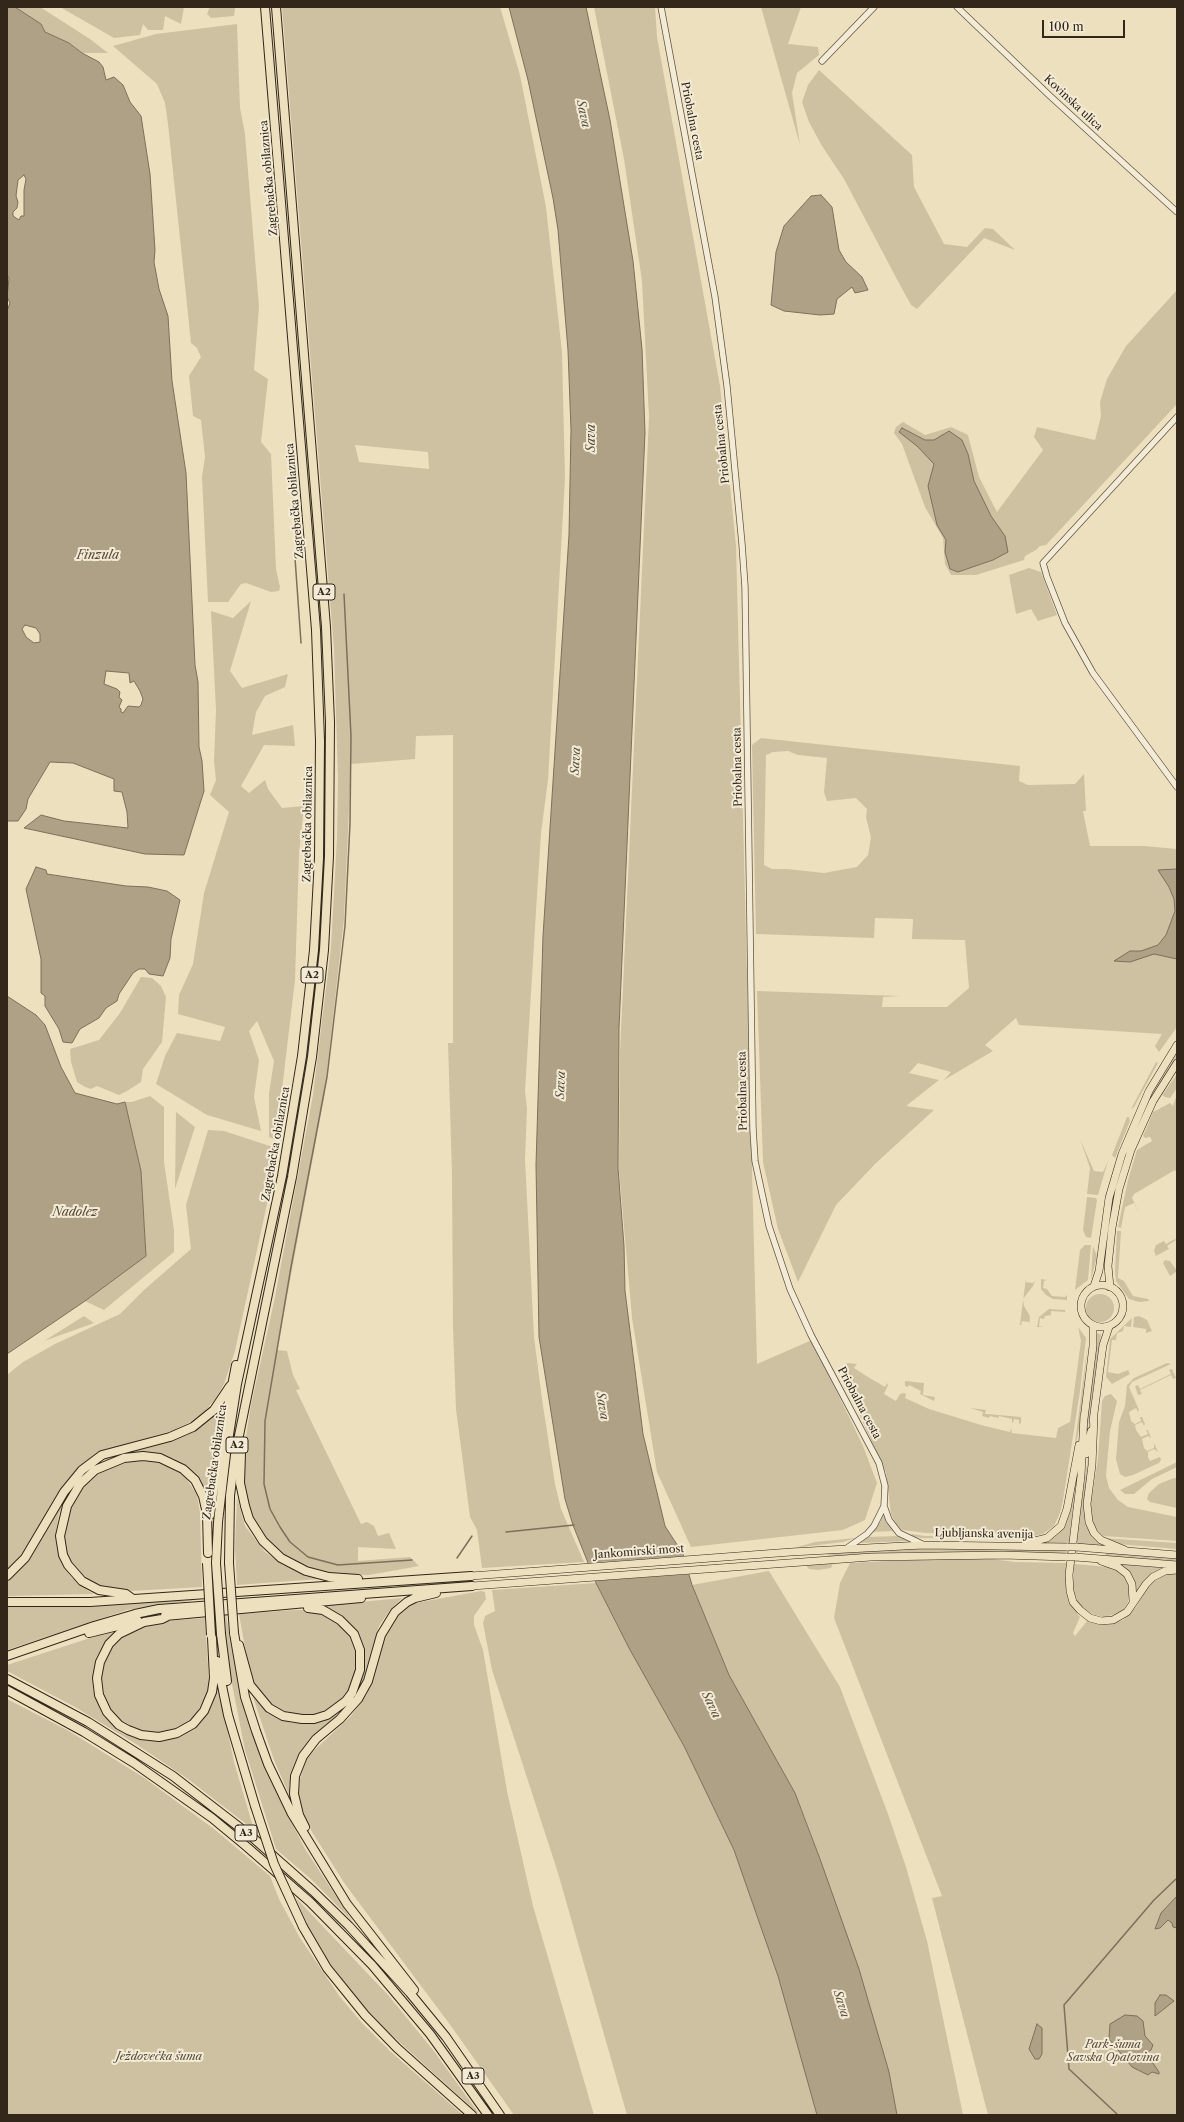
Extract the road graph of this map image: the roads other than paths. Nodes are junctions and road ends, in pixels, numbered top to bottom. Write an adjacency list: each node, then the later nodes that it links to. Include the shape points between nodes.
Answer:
1 (266, 7): 14 (highway, Zagrebačka obilaznica / A2, via 316,630 320,783 316,919 304,1042 283,1168)
2 (276, 7): 17 (highway, Zagrebačka obilaznica / A2, via 326,626 331,789 324,950 312,1057 292,1177)
3 (662, 7): 22 (street, Priobalna cesta, via 715,297 727,386 746,587 755,1161 778,1260 811,1335 879,1463 885,1486)
4 (874, 7): 6 (street)
5 (957, 7): 7 (street, Kovinska ulica)
6 (822, 61)
7 (1177, 212)
8 (1177, 417): 9 (street, via 1043,563 1065,623 1093,673)
9 (1177, 788)
10 (1177, 1045): 12 (main road, via 1149,1091 1122,1154 1109,1198 1099,1271)
11 (1177, 1063): 13 (main road, via 1147,1113 1127,1163 1112,1228 1108,1266)
12 (1094, 1286): 13 (main road); 15 (main road, via 1085,1292 1080,1305 1083,1317)
13 (1110, 1287): 16 (main road, via 1121,1297 1123,1309 1117,1322)
14 (251, 1321): 18 (highway, via 244,1333); 50 (highway, Zagrebačka obilaznica / A2, bridge, via 237,1384 226,1454 216,1563 221,1634 233,1713)
15 (1093, 1326): 16 (main road); 19 (main road, via 1093,1346)
16 (1109, 1327): 20 (main road, via 1103,1345)
17 (254, 1361): 36 (highway, via 240,1470 245,1506 255,1531 272,1551 306,1571 329,1577); 44 (highway, Zagrebačka obilaznica / A2, bridge, via 235,1455 230,1496 229,1563)
18 (230, 1386): 28 (highway, via 212,1497); 34 (highway, via 214,1410 193,1427 170,1437 102,1455 82,1470 64,1492 25,1558)
19 (1084, 1415): 21 (main road); 24 (main road, via 1067,1509 1061,1526 1047,1538)
20 (1094, 1417): 21 (main road); 26 (main road, via 1087,1504 1089,1522 1101,1540)
21 (1081, 1476): 40 (main road, via 1069,1575 1072,1599 1084,1614 1106,1621 1122,1616)
22 (884, 1506): 23 (street, Priobalna cesta, via 889,1520 900,1533); 25 (street, Priobalna cesta, via 867,1534)
23 (923, 1545): 24 (main road, Ljubljanska avenija); 25 (main road, Ljubljanska avenija)
24 (1014, 1546): 26 (main road, Ljubljanska avenija)
25 (847, 1548): 27 (main road, Ljubljanska avenija)
26 (1125, 1550): 29 (main road, Ljubljanska avenija)
27 (791, 1552): 35 (main road, Jankomirski most)
28 (208, 1553): 39 (highway, via 207,1514 203,1496 195,1480 184,1469 160,1458 143,1456 119,1459 95,1470 80,1484 67,1506 60,1536 63,1555 71,1570 82,1581 99,1590 126,1594); 46 (highway, bridge)
29 (1177, 1555)
30 (1091, 1558): 31 (main road, Ljubljanska avenija, via 911,1555); 32 (main road, Ljubljanska avenija); 40 (main road, via 1114,1566 1127,1574 1132,1584)
31 (792, 1562): 37 (main road, Jankomirski most)
32 (1177, 1565)
33 (1177, 1570): 40 (main road, via 1165,1571 1153,1577)
34 (7, 1576)
35 (471, 1576): 36 (highway)
36 (388, 1581): 39 (highway)
37 (468, 1586): 38 (highway); 51 (highway, via 415,1598 395,1612 381,1635 368,1681 358,1699 316,1739 303,1756 295,1776 295,1800 299,1815 314,1844)
38 (392, 1592): 42 (highway, via 356,1600); 45 (highway, via 159,1609)
39 (133, 1599): 41 (highway)
40 (1133, 1601)
41 (7, 1602)
42 (285, 1606): 43 (highway); 44 (highway, via 315,1608 328,1613 347,1626 357,1641 361,1662 356,1685 346,1701 326,1715 314,1719 292,1718 275,1713 262,1703 250,1685 242,1652)
43 (170, 1615): 45 (highway, via 122,1624 80,1637); 46 (highway, via 144,1622 119,1634 109,1644 100,1662 97,1685 103,1705 113,1719 128,1730 141,1735 164,1736 177,1733 194,1724 204,1711 212,1692)
44 (234, 1633): 51 (highway, via 245,1697 268,1764)
45 (70, 1635): 47 (highway)
46 (212, 1636): 50 (highway, via 228,1715)
47 (7, 1656)
48 (7, 1679): 52 (highway, A3, via 88,1722 137,1752 173,1776 252,1837 349,1926)
49 (7, 1690): 54 (highway, A3, via 134,1762 212,1818 310,1902 372,1965 430,2034)
50 (252, 1798): 53 (highway, bridge, via 274,1864 303,1927 327,1968 365,2015 397,2048)
51 (315, 1854): 52 (highway, via 347,1904 441,2024)
52 (446, 2036): 55 (highway, A3)
53 (472, 2115)
54 (488, 2115)
55 (500, 2115)

